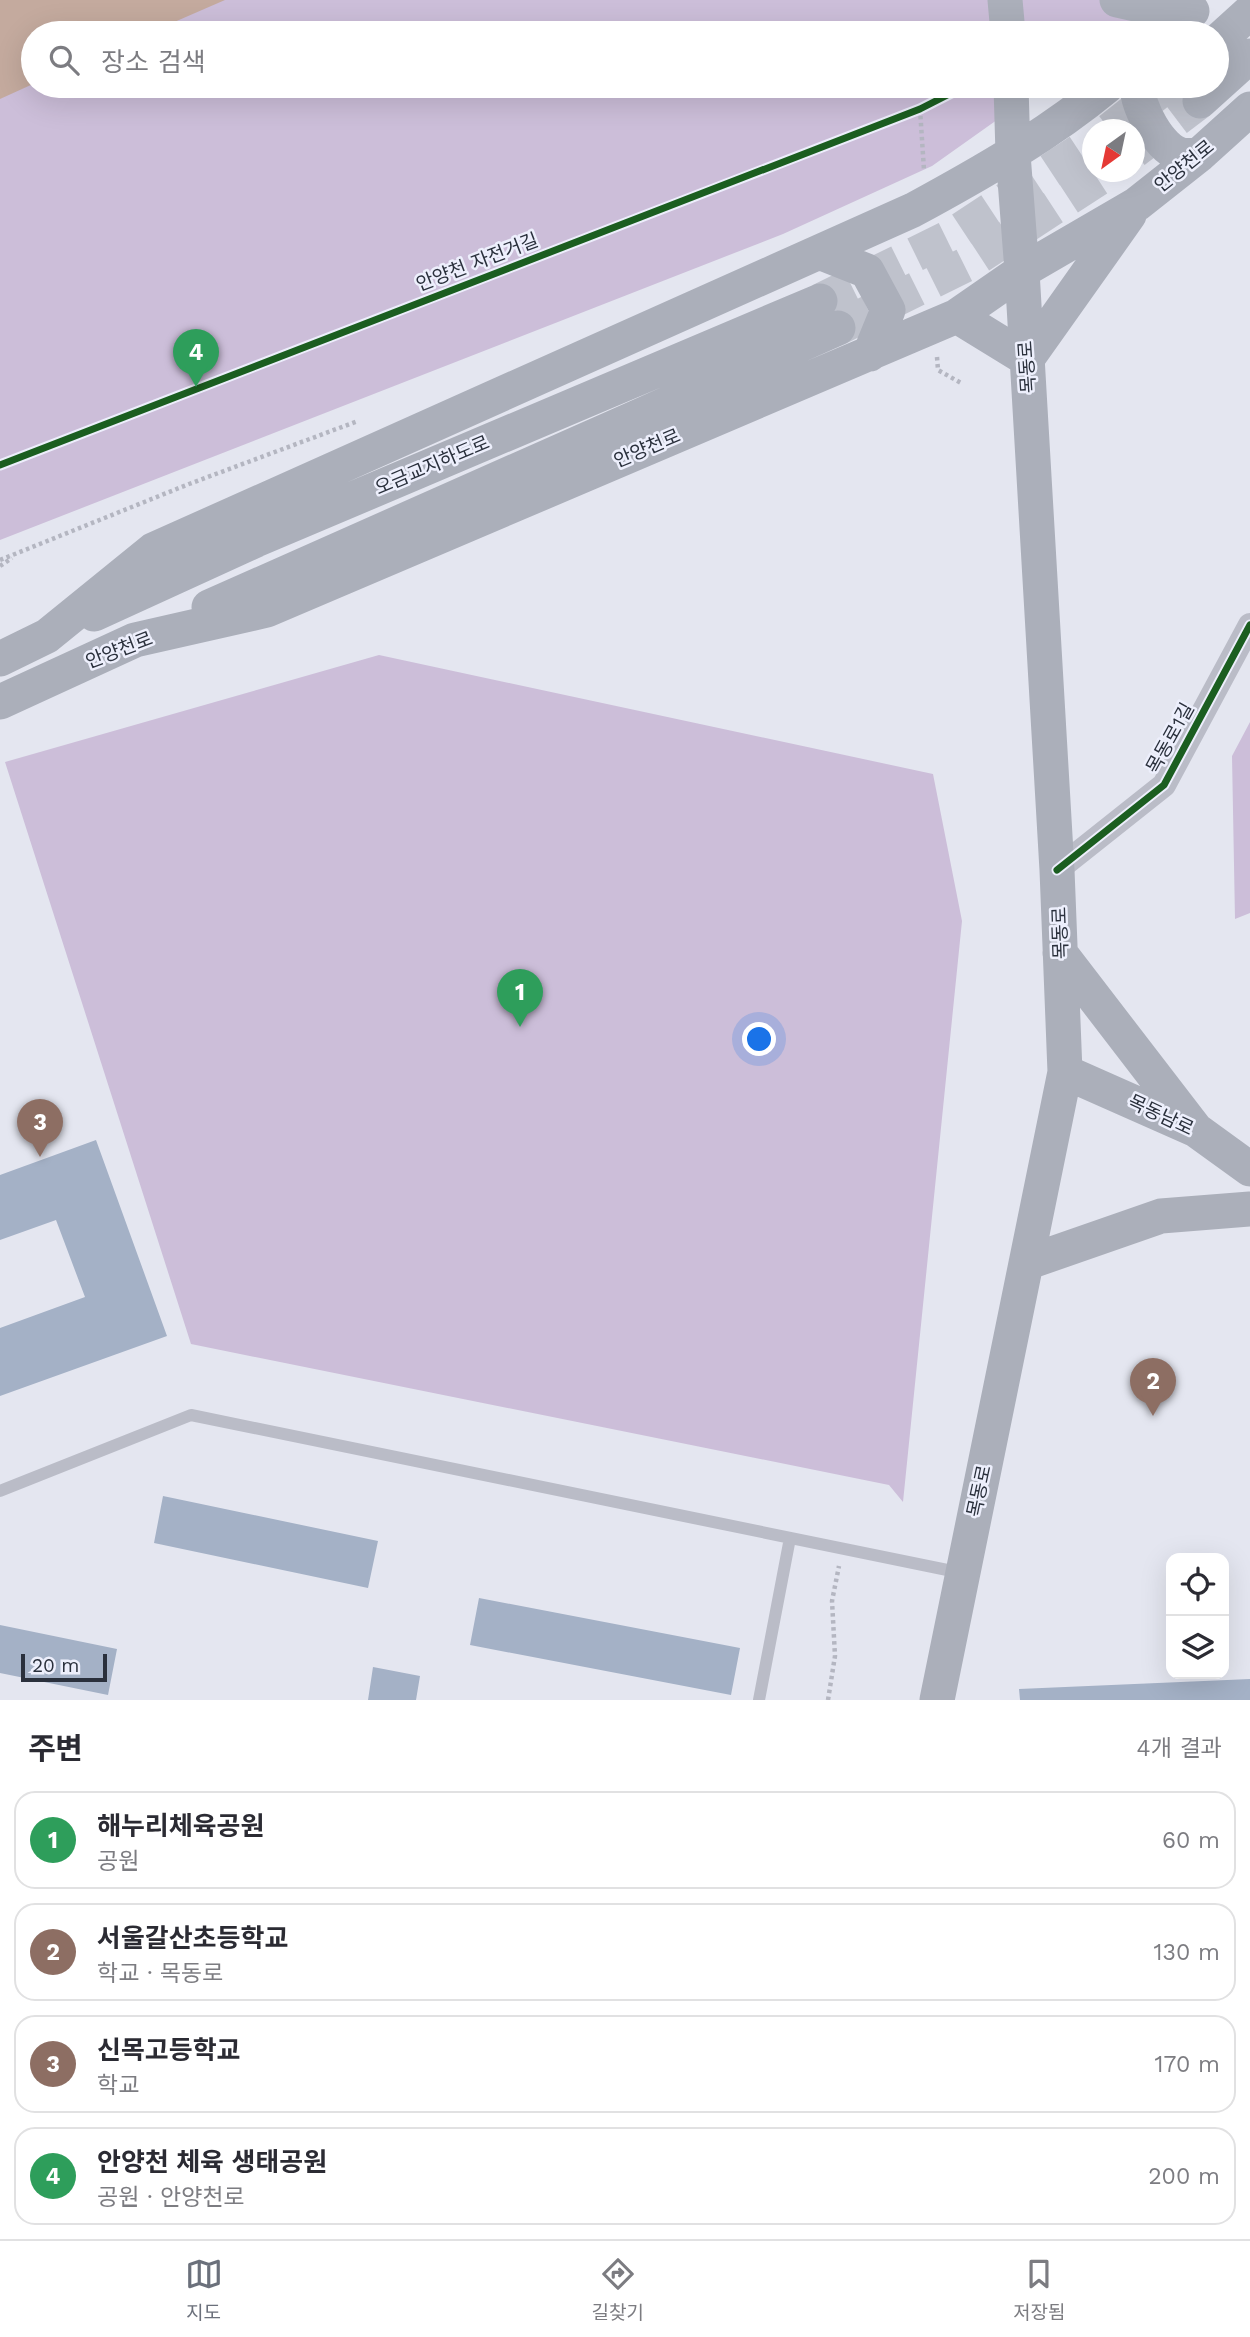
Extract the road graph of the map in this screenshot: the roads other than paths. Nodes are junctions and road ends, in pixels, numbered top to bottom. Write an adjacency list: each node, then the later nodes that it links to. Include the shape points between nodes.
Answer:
1 (1005, 0): 5 (main road)
2 (1117, 0): 4 (main road)
3 (1250, 12): 6 (main road)
4 (1180, 13)
5 (1006, 21)
6 (1229, 31)
7 (1250, 56): 8 (main road)
8 (1229, 75)
9 (1093, 98): 15 (main road)
10 (1138, 98): 16 (main road, via 1141,110 1172,151)
11 (1203, 98): 13 (main road)
12 (1012, 99): 15 (main road, 목동로)
13 (1200, 101)
14 (1250, 109): 16 (main road, 안양천로)
15 (1013, 154): 18 (main road, via 914,210); 19 (main road, 목동로)
16 (1199, 155): 17 (main road, 안양천로)
17 (1137, 204): 19 (main road, 안양천로); 22 (main road)
18 (819, 252): 21 (main road, via 867,271 887,310); 24 (main road, via 153,550)
19 (1022, 271): 20 (main road, 안양천로); 22 (main road, 목동로)
20 (957, 316): 21 (main road, 안양천로); 22 (main road)
21 (870, 354): 25 (main road, 안양천로, via 267,610)
22 (1027, 359): 28 (main road, 목동로)
23 (1250, 625): 28 (street, 목동로1길, via 1164,785)
24 (47, 636): 25 (main road, 오금교지하도로, via 256,540 829,315); 26 (main road)
25 (135, 640): 27 (main road, 안양천로)
26 (0, 659)
27 (0, 702)
28 (1057, 870): 29 (main road, 목동로)
29 (1060, 953): 30 (main road, 목동로); 31 (main road)
30 (1065, 1072): 31 (main road, 목동남로); 34 (main road, 목동로)
31 (1196, 1130): 32 (main road, 목동남로)
32 (1250, 1169)
33 (1250, 1209): 34 (main road, via 1161,1216)
34 (1026, 1263): 37 (main road, 목동로)
35 (0, 1491): 36 (lane, via 191,1415)
36 (790, 1538): 37 (lane); 38 (lane)
37 (962, 1573): 39 (main road, 목동로)
38 (759, 1700)
39 (937, 1700)

